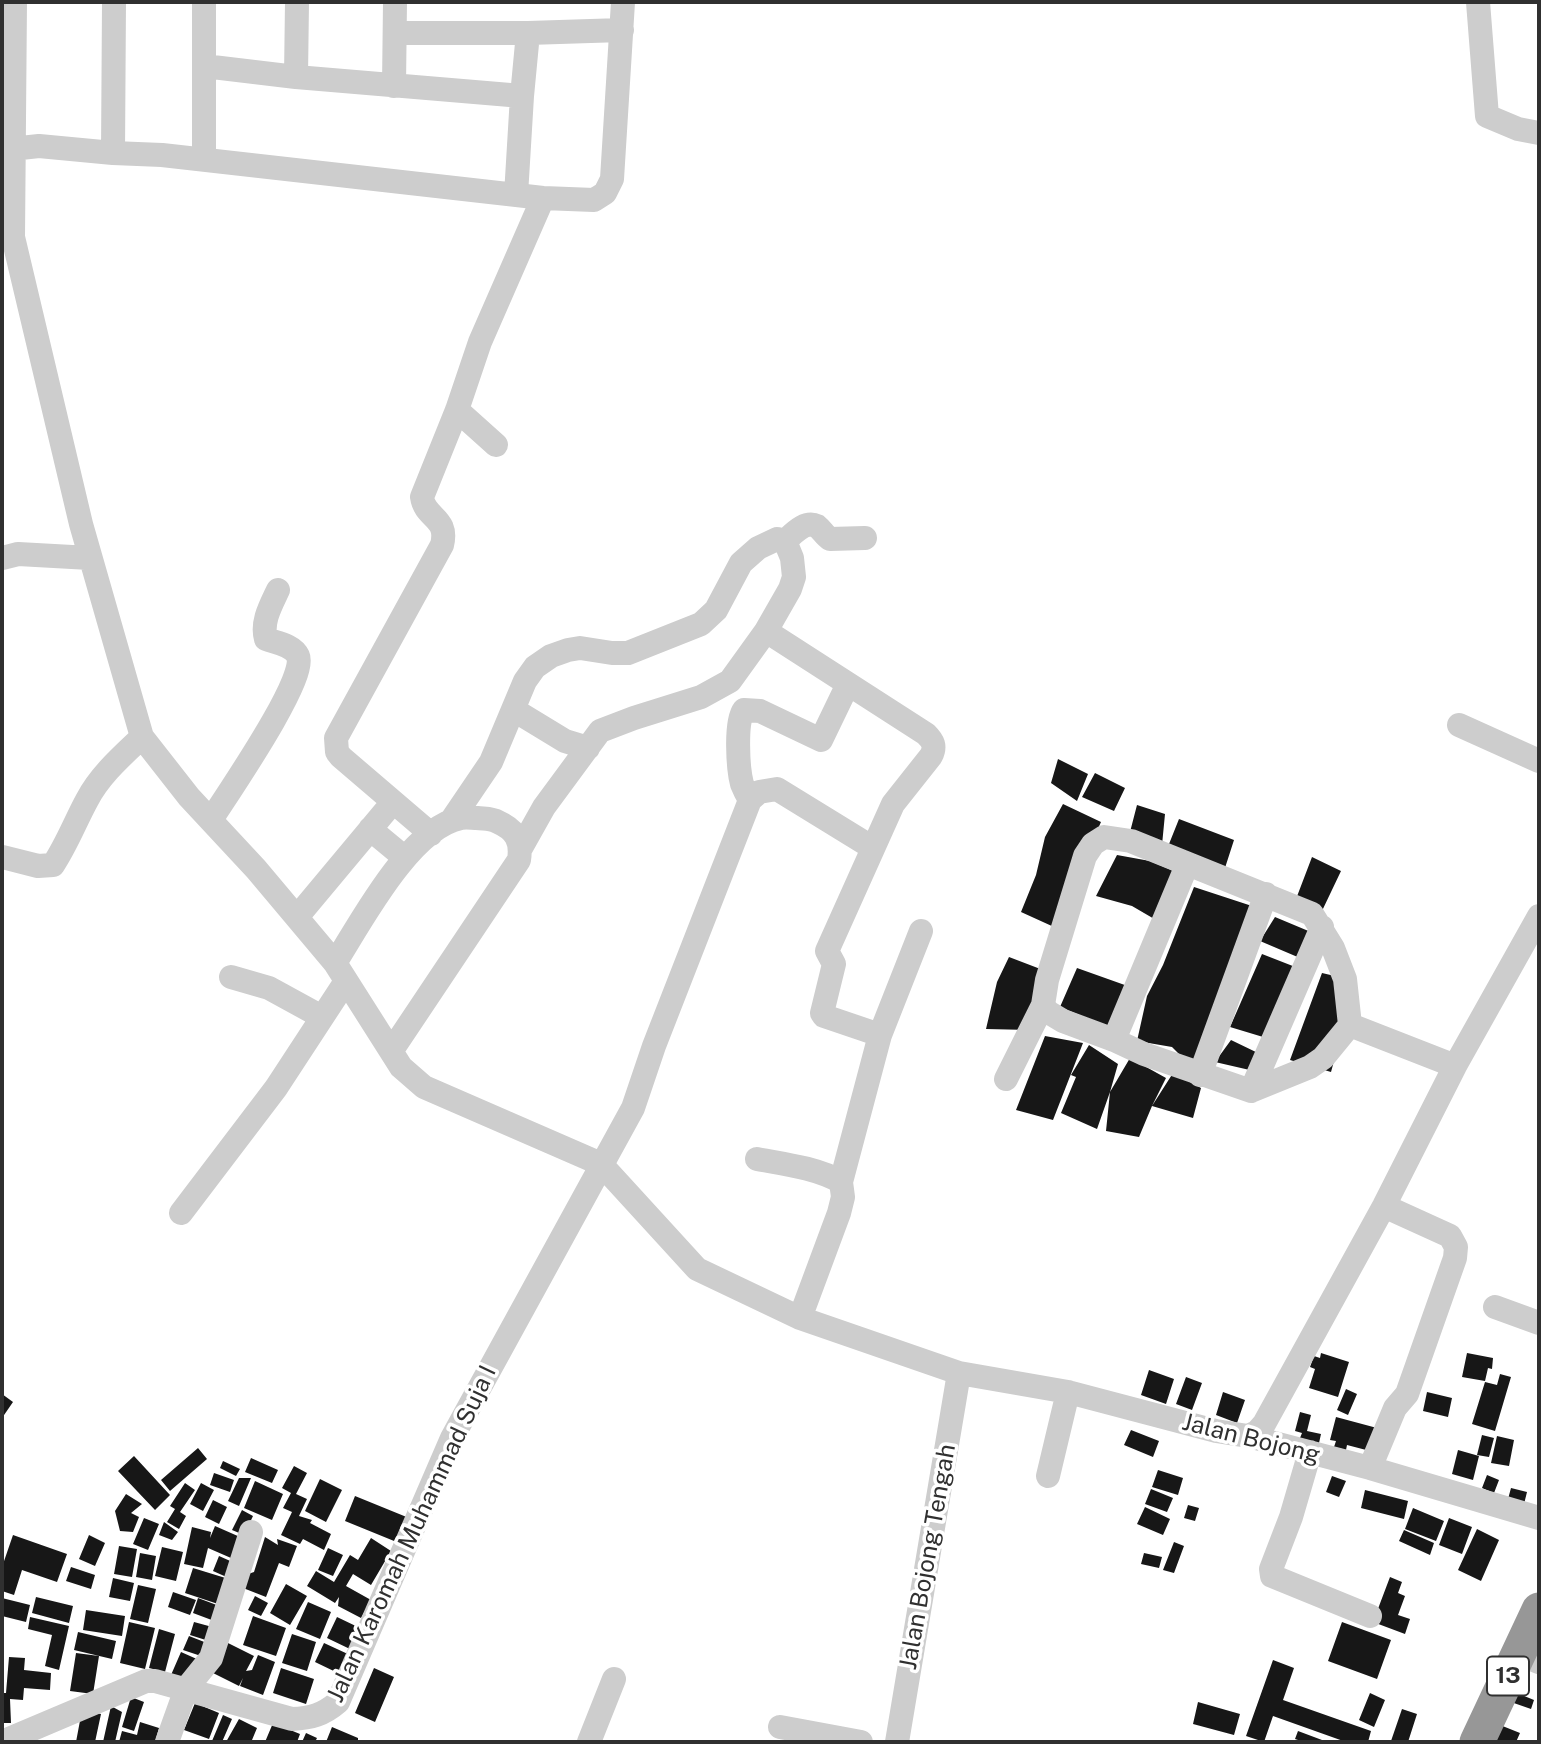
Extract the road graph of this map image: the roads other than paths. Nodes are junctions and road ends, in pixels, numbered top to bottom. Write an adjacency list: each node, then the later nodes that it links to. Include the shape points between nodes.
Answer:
1 (15, 2): 16 (street)
2 (114, 2): 17 (street)
3 (204, 2): 11 (street)
4 (297, 2): 12 (street)
5 (395, 2): 9 (street)
6 (624, 2): 8 (street)
7 (1478, 2): 15 (street, via 1487,116)
8 (621, 30): 10 (street); 20 (street, via 609,186 594,200)
9 (395, 33): 10 (street); 13 (street)
10 (528, 33): 14 (street)
11 (204, 66): 12 (street); 18 (street)
12 (296, 77): 13 (street)
13 (394, 86): 14 (street)
14 (522, 96): 19 (street)
15 (1539, 133)
16 (7, 150): 17 (street, via 40,146); 21 (street)
17 (113, 153): 18 (street)
18 (204, 159): 19 (street)
19 (516, 195): 20 (street)
20 (543, 198): 22 (street, via 480,342)
21 (7, 237): 27 (street)
22 (457, 410): 23 (street); 37 (street, via 422,497 425,508 444,530 442,545 336,738 341,757)
23 (496, 445)
24 (864, 538): 25 (street, via 830,539 811,525)
25 (785, 541): 29 (street, via 794,577); 31 (street, via 777,539 758,548 741,564 716,610 701,624 628,653 580,648 551,656 535,667)
26 (2, 558): 27 (street, via 18,554)
27 (90, 558): 33 (street)
28 (278, 590): 38 (street, via 267,613 265,635 298,655 298,671 285,704)
29 (766, 631): 30 (street); 34 (street, via 730,681 701,697 609,727)
30 (848, 684): 36 (street, via 821,740 771,715 744,710 738,727 742,784); 42 (street, via 933,740 934,750 893,804)
31 (514, 710): 34 (street); 39 (street, via 491,761)
32 (1459, 725): 35 (street)
33 (142, 737): 38 (street); 43 (street, via 109,768 88,798 53,865)
34 (576, 744): 41 (street)
35 (1539, 761)
36 (750, 800): 42 (street, via 759,792 777,789); 64 (street, Jalan Karomah Muhammad Suja I, via 633,1108)
37 (393, 802): 39 (street); 40 (street)
38 (211, 820): 48 (street)
39 (441, 827): 41 (street, via 462,817 493,819 519,837); 44 (street)
40 (370, 829): 44 (street); 48 (street)
41 (521, 848): 58 (street, via 519,860)
42 (873, 848): 56 (street, via 829,943 827,954 834,964 821,1009 824,1016)
43 (2, 858)
44 (405, 858): 51 (street, via 390,876)
45 (1187, 865): 46 (street); 53 (street, via 1131,841 1104,837 1093,844 1085,856); 57 (street)
46 (1266, 894): 49 (street, via 1312,914); 60 (street)
47 (1539, 916): 59 (street)
48 (297, 917): 51 (street)
49 (1322, 927): 55 (street, via 1345,979); 62 (street)
50 (921, 931): 56 (street)
51 (341, 972): 54 (street); 58 (street)
52 (231, 977): 54 (street, via 269,988)
53 (1043, 1005): 57 (street, via 1063,1021); 61 (street)
54 (322, 1017): 67 (street, via 276,1088)
55 (1350, 1025): 59 (street); 62 (street, via 1310,1067)
56 (880, 1035): 65 (street)
57 (1114, 1040): 60 (street)
58 (392, 1050): 64 (street, via 401,1067 424,1087)
59 (1455, 1066): 66 (street)
60 (1200, 1075): 62 (street)
61 (1006, 1079)
62 (1251, 1091)
63 (757, 1159): 65 (street)
64 (601, 1164): 69 (street, Jalan Bojong, via 697,1269); 83 (street, Jalan Karomah Muhammad Suja I, via 453,1438 338,1702 311,1718 292,1719)
65 (841, 1182): 69 (street, via 839,1213)
66 (1384, 1206): 73 (street, via 1264,1424); 75 (street, via 1450,1236 1456,1247 1407,1394 1395,1408)
67 (181, 1213)
68 (1495, 1307): 70 (street)
69 (800, 1318): 71 (street, Jalan Bojong)
70 (1539, 1323)
71 (959, 1373): 72 (street, Jalan Bojong); 89 (street, Jalan Bojong Tengah)
72 (1068, 1392): 73 (street, Jalan Bojong); 76 (street)
73 (1248, 1436): 74 (street, Jalan Bojong)
74 (1310, 1452): 75 (street, Jalan Bojong); 80 (street, via 1272,1576)
75 (1370, 1468): 77 (street, Jalan Bojong)
76 (1048, 1476)
77 (1539, 1518)
78 (251, 1532): 83 (street, via 211,1658)
79 (1539, 1610): 81 (highway, 13)
80 (1370, 1616)
81 (1529, 1658): 90 (highway, 13)
82 (614, 1679): 87 (street)
83 (186, 1689): 85 (street, Jalan Karomah Muhammad Suja I, via 155,1681 136,1683); 86 (street)
84 (780, 1727): 88 (street)
85 (2, 1742)
86 (167, 1742)
87 (589, 1742)
88 (860, 1742)
89 (897, 1742)
90 (1477, 1742)

